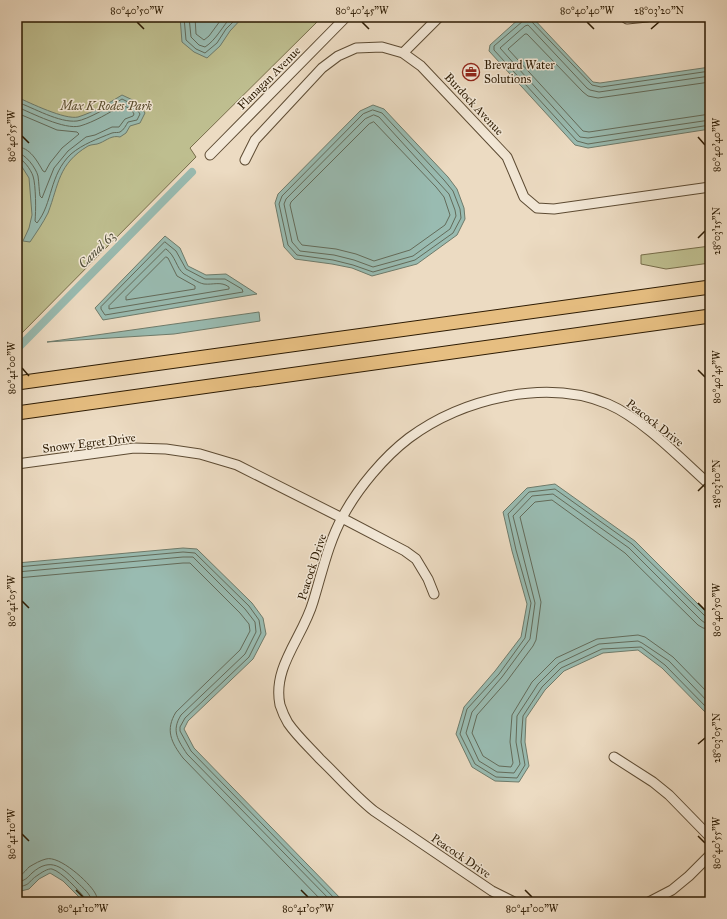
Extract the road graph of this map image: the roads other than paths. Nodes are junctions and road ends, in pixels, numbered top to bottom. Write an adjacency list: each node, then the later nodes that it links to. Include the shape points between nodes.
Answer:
1 (346, 17): 6 (street, Flanagan Avenue)
2 (439, 17): 5 (street)
3 (624, 17): 4 (street)
4 (647, 17)
5 (403, 53): 7 (street, Burdock Avenue, via 382,47 356,48 338,56 322,68 255,140); 8 (street, Burdock Avenue, via 421,66 507,157 524,197 537,208 554,209)
6 (210, 155)
7 (245, 160)
8 (710, 187)
9 (710, 287): 11 (highway)
10 (710, 316): 12 (highway)
11 (17, 383)
12 (17, 413)
13 (17, 464): 15 (street, Snowy Egret Drive, via 134,448 200,454 237,466)
14 (710, 485): 15 (street, Peacock Drive, via 653,434 609,404 565,393 538,392 498,398 459,410 421,430 382,463 362,487)
15 (342, 518): 16 (street, Snowy Egret Drive, via 416,559); 20 (street, Peacock Drive, via 326,557 313,605 282,669 278,687 280,707 288,723 362,802 492,891)
16 (434, 594)
17 (614, 757): 18 (street, via 663,791)
18 (710, 837)
19 (710, 855): 21 (street, via 672,890)
20 (514, 902)
21 (649, 902)

